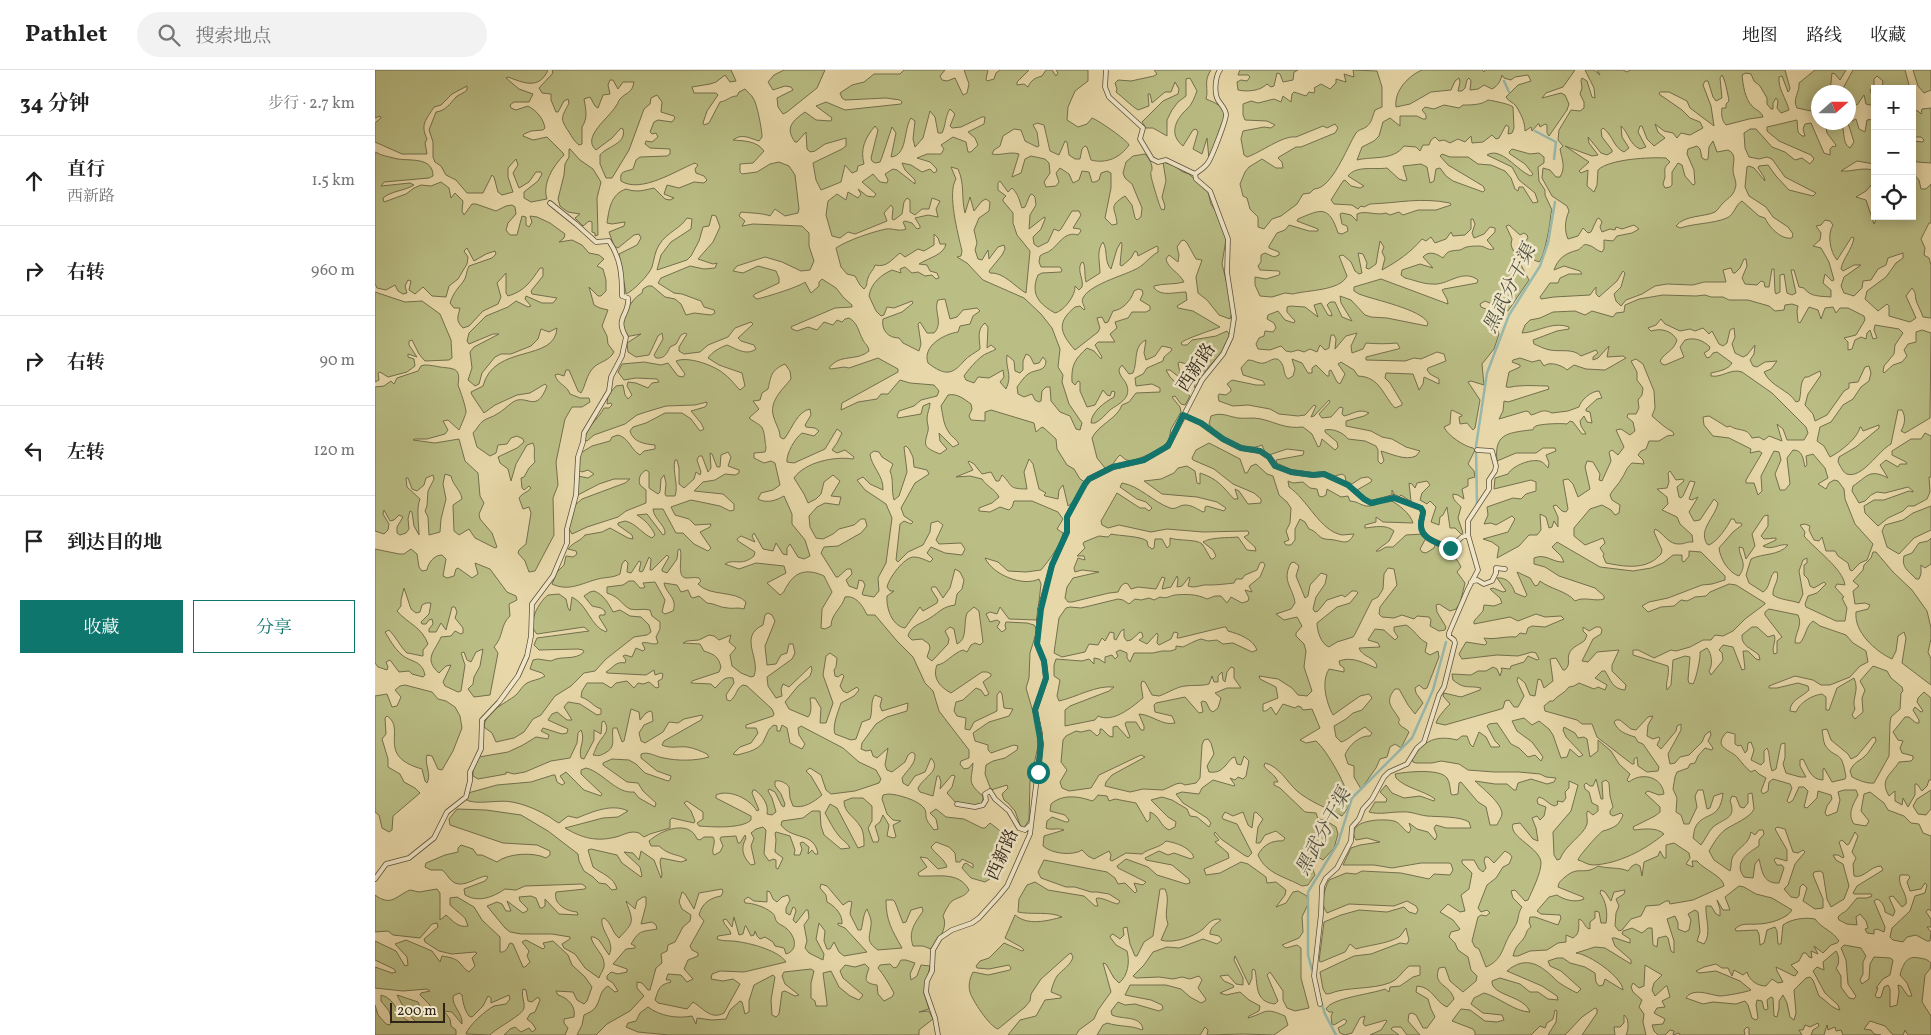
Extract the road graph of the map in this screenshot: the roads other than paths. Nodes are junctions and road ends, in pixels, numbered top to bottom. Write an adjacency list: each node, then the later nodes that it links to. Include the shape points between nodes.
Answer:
1 (1106, 70): 3 (street, via 1106,92 1143,128 1140,139 1153,159 1158,162 1166,160)
2 (1220, 70): 3 (street, via 1217,73 1217,98 1227,116 1212,155)
3 (1195, 174): 5 (street, 西新路, via 1196,179 1210,191 1226,231 1227,272 1234,318 1223,354 1207,372)
4 (550, 203): 12 (street, via 596,242 609,241 618,256 623,296 628,298 629,304 620,322 626,337 622,356 611,377 609,391 584,433 567,543 553,576 532,604 531,636 518,676 483,720 481,749 470,772 466,797 447,812 434,838 409,858 386,864)
5 (1183, 415): 7 (street, via 1241,448 1260,451 1275,466 1291,472 1324,474 1348,485 1371,503 1394,498 1421,508 1422,532 1430,540 1450,548); 11 (street, 西新路, via 1168,446 1144,460 1113,467 1089,479 1067,517 1067,532 1052,565 1041,609 1037,644 1046,678 1035,710 1041,744)
6 (1477, 450): 7 (street, via 1493,451 1496,466 1489,480 1489,489 1468,522)
7 (1468, 535): 9 (street, via 1478,570)
8 (1505, 569): 9 (street, via 1496,568 1493,581 1485,584)
9 (1476, 578): 13 (street, via 1471,582 1449,633 1455,643 1426,738 1407,764 1389,772 1384,778 1352,827 1351,841 1337,868 1322,886 1314,976)
10 (957, 804): 11 (street, via 975,807 983,804 985,794 990,791 1019,828 1025,830)
11 (1030, 825): 14 (street, 西新路, via 1027,842 998,898 972,923 941,938 933,950 926,992)
12 (375, 879)
13 (1321, 1004)
14 (938, 1035)

